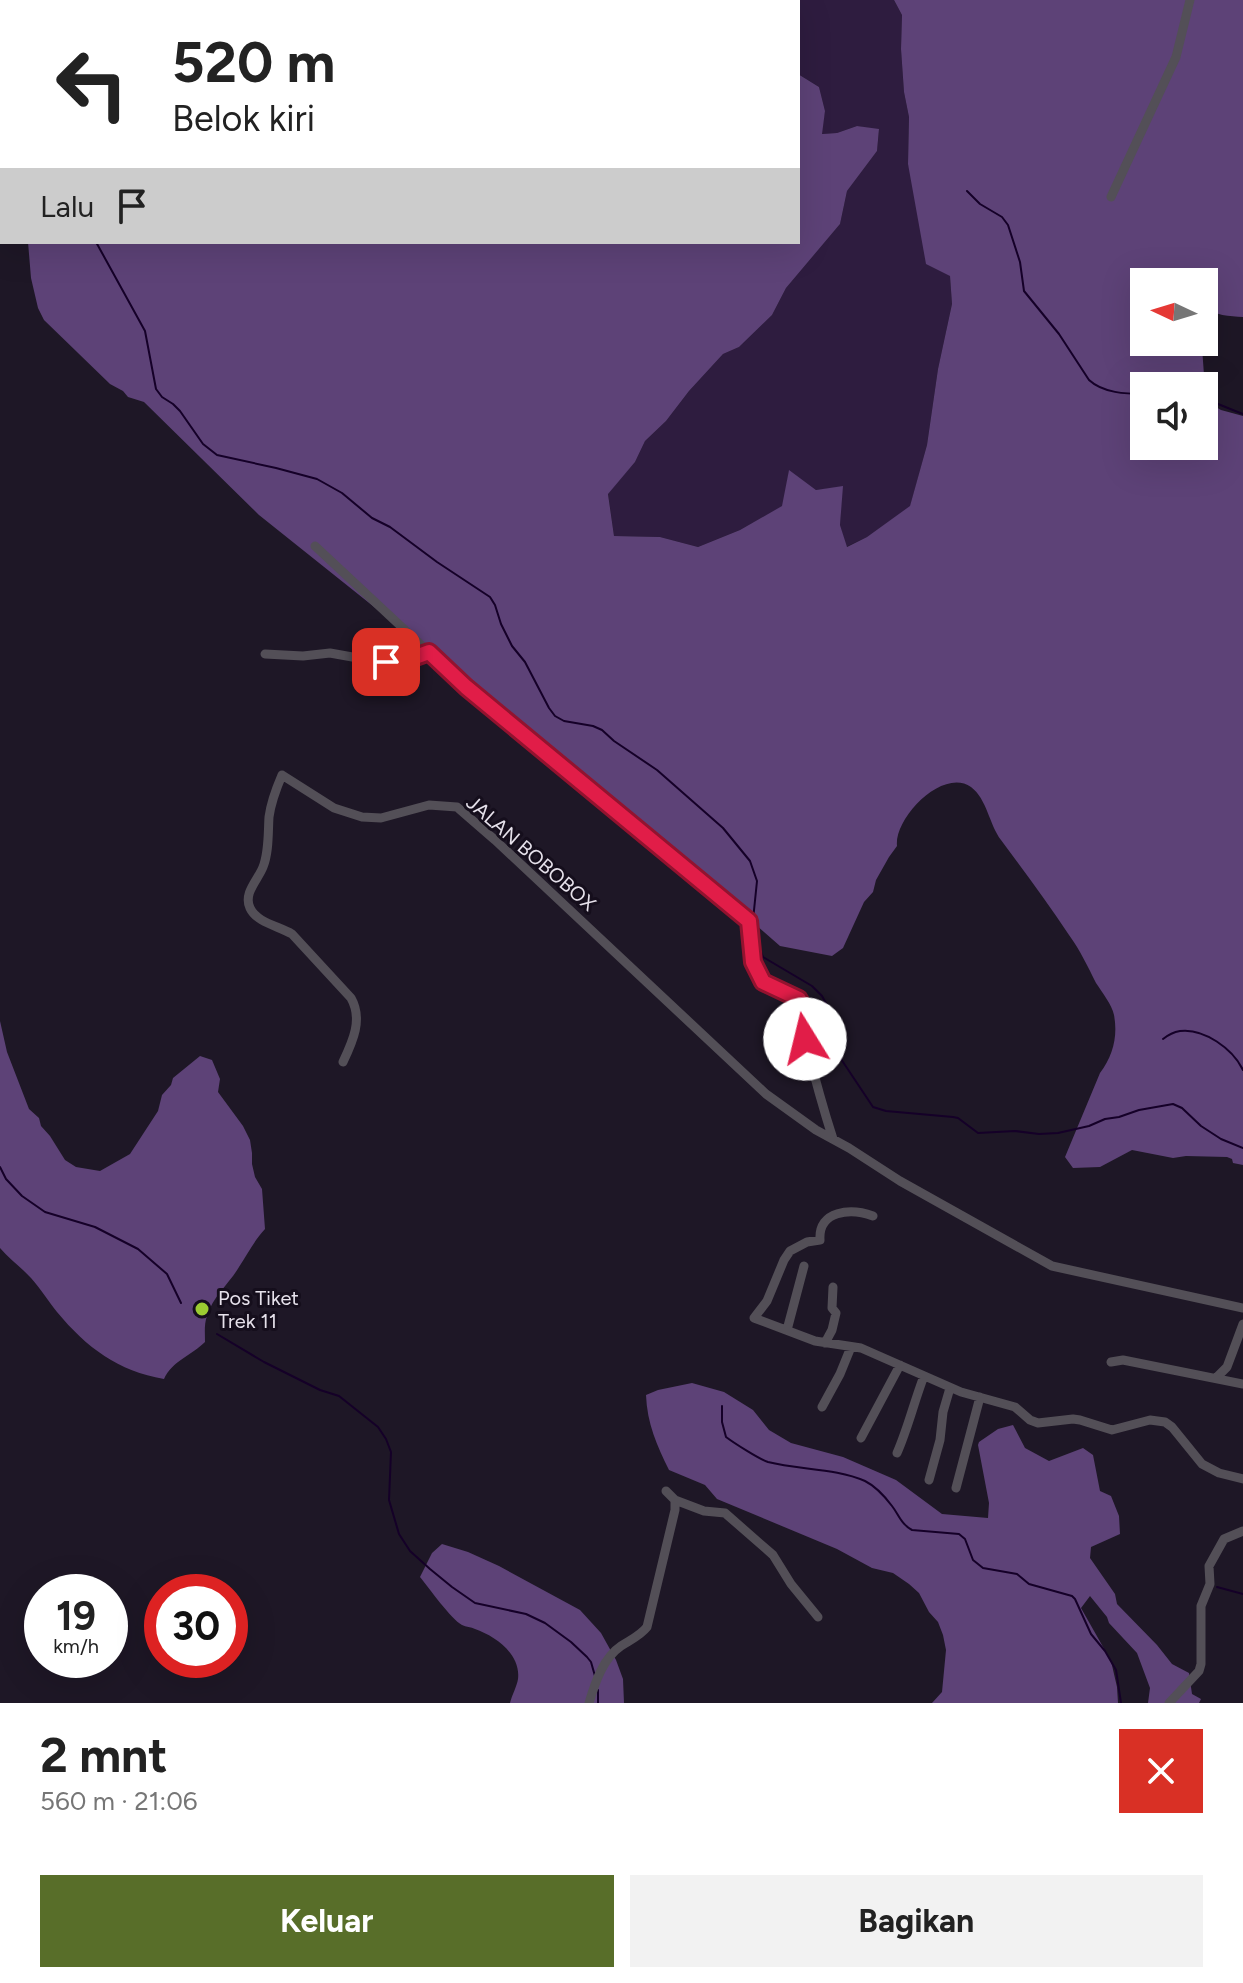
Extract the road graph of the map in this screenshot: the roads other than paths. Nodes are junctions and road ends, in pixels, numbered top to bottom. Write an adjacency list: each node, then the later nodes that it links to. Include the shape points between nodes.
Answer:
1 (1190, 0): 2 (street, via 1176,57)
2 (1111, 197)
3 (315, 546): 4 (street)
4 (429, 652): 5 (street, via 386,662 330,653); 7 (street, via 749,921 753,962 763,982 799,999)
5 (265, 654)
6 (343, 1062): 7 (street, JALAN BOBOBOX, via 357,1008 292,934 257,917 248,899 265,864 271,804 282,775 334,808 362,817 381,818 429,805 457,807 766,1094)
7 (833, 1139): 11 (street, JALAN BOBOBOX, via 1052,1266)
8 (873, 1216): 13 (street, via 851,1210 836,1214 823,1223 820,1240 790,1251 754,1318)
9 (804, 1266): 13 (street)
10 (833, 1287): 14 (street, via 836,1313)
11 (1243, 1308)
12 (1243, 1324): 19 (street, via 1227,1367)
13 (787, 1330): 14 (street)
14 (825, 1343): 15 (street)
15 (851, 1347): 17 (street); 23 (street)
16 (1111, 1362): 19 (street)
17 (900, 1365): 18 (street); 24 (street)
18 (924, 1376): 21 (street); 25 (street)
19 (1216, 1378): 20 (street)
20 (1243, 1384)
21 (950, 1388): 22 (street); 27 (street)
22 (977, 1397): 26 (street, via 1015,1407 1044,1424 1080,1420 1112,1430 1150,1420 1165,1422 1202,1464); 28 (street)
23 (822, 1407)
24 (861, 1438)
25 (897, 1453)
26 (1243, 1479)
27 (929, 1480)
28 (956, 1488)
29 (666, 1491): 30 (street)
30 (675, 1500): 32 (street, via 725,1513 773,1555); 33 (street, via 647,1627 616,1650 599,1674)
31 (1243, 1531): 34 (street, via 1224,1539 1209,1566 1210,1584 1201,1606 1199,1671)
32 (818, 1617)
33 (589, 1703)
34 (1169, 1703)

